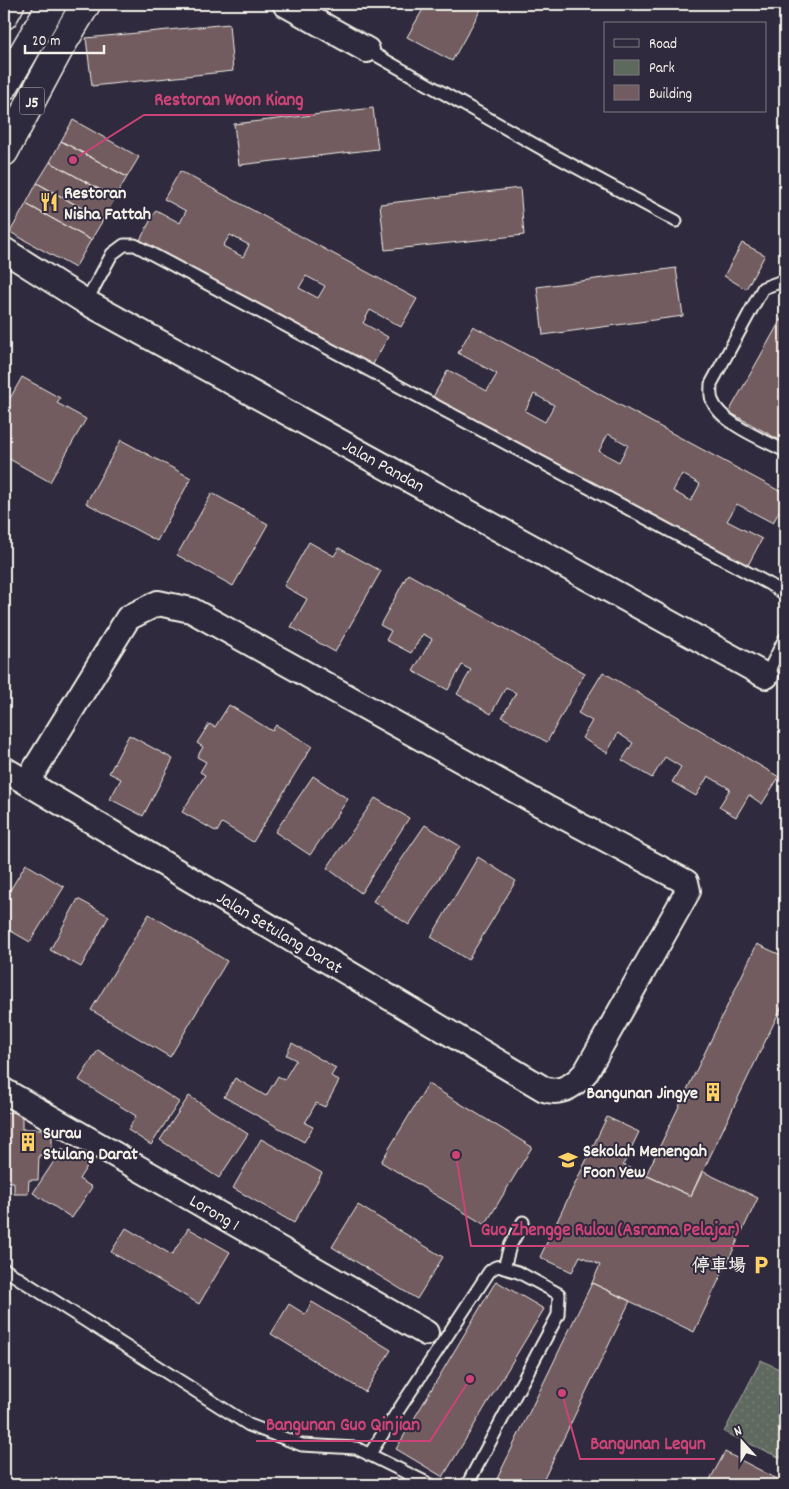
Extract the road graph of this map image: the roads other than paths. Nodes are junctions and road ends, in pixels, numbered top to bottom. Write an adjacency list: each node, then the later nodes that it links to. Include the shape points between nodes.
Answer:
1 (10, 4): 5 (main road)
2 (52, 4): 7 (main road)
3 (86, 4): 8 (main road, J5)
4 (285, 4): 6 (street)
5 (4, 15)
6 (367, 50): 9 (lane)
7 (4, 86)
8 (4, 152)
9 (676, 221)
10 (4, 250): 12 (street, Jalan Pandan)
11 (785, 280): 13 (lane, via 763,288 711,384 711,399 729,422)
12 (86, 302): 14 (lane, via 112,254 124,245 135,245); 16 (street, Jalan Pandan)
13 (785, 452)
14 (785, 594)
15 (785, 638): 16 (lane)
16 (766, 676)
17 (4, 768): 18 (street, Jalan Setulang Darat)
18 (27, 782): 18 (street, Jalan Setulang Darat, via 128,618 158,602 191,610 686,882 688,891 586,1072 578,1082 558,1091 544,1089)
19 (4, 1091): 23 (street, Lorong 1)
20 (523, 1222): 21 (lane, via 510,1246)
21 (504, 1268): 24 (lane, via 494,1267 489,1272); 26 (lane, via 559,1294 558,1315)
22 (4, 1269): 24 (lane, via 249,1425 302,1445 356,1448)
23 (426, 1333)
24 (369, 1455): 25 (lane)
25 (431, 1485)
26 (467, 1485)

